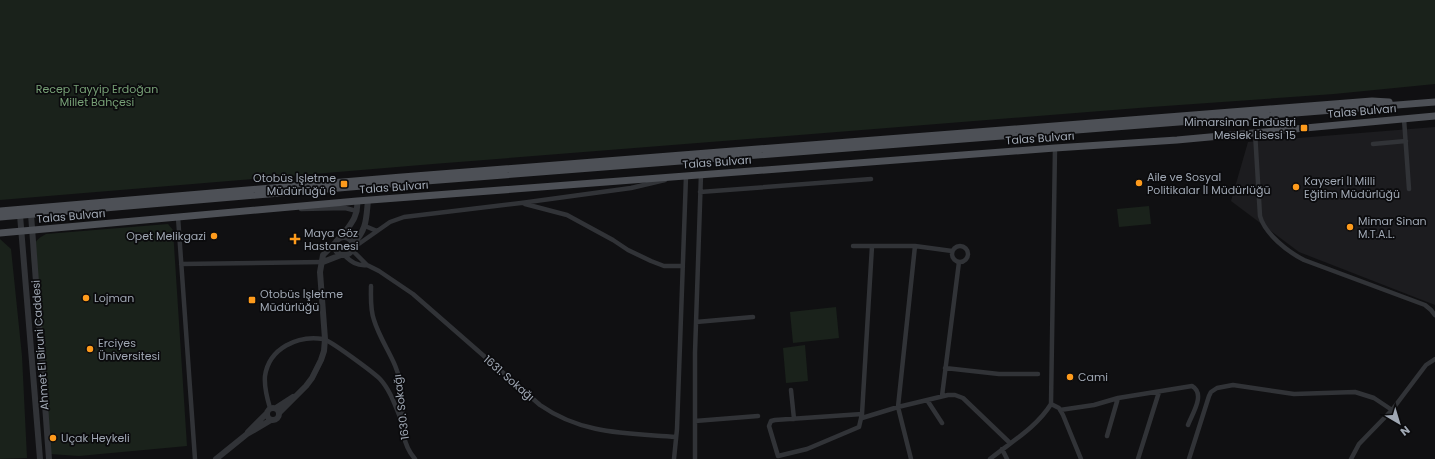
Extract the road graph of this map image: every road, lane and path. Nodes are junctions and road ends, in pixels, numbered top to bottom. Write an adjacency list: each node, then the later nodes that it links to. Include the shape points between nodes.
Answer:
1 (1435, 102): 2 (main road, Talas Bulvarı)
2 (1413, 104): 18 (main road, via 1372,101 355,180); 20 (main road, Talas Bulvarı)
3 (1435, 116): 4 (main road, Talas Bulvarı)
4 (1404, 119): 5 (main road, Talas Bulvarı); 6 (street)
5 (1255, 132): 8 (main road, Talas Bulvarı); 43 (street, via 1260,216 1272,236 1287,250 1304,260 1425,305)
6 (1406, 141): 7 (street); 12 (street)
7 (1373, 144)
8 (1055, 148): 9 (main road, Talas Bulvarı); 55 (street)
9 (701, 174): 10 (main road, Talas Bulvarı); 13 (street)
10 (687, 176): 14 (main road, Talas Bulvarı); 16 (street, via 631,188); 41 (street)
11 (871, 179): 13 (street)
12 (1409, 189)
13 (700, 192): 45 (street)
14 (368, 200): 15 (main road, Talas Bulvarı); 24 (street)
15 (357, 201): 17 (main road, Talas Bulvarı); 19 (street)
16 (521, 203): 26 (street, via 411,215 397,219); 41 (street, via 567,216 651,261 664,266)
17 (269, 209): 19 (street, via 345,208); 23 (main road, Talas Bulvarı)
18 (0, 211)
19 (357, 211): 29 (street, via 354,221)
20 (31, 214): 21 (main road, Talas Bulvarı); 25 (street, Ahmet El Biruni Caddesi)
21 (20, 215): 22 (main road, Talas Bulvarı); 27 (street, Ahmet El Biruni Caddesi)
22 (0, 217)
23 (178, 218): 25 (main road, Talas Bulvarı); 39 (street)
24 (364, 226): 26 (street); 34 (street)
25 (33, 231): 27 (main road, Talas Bulvarı); 69 (street, Ahmet El Biruni Caddesi)
26 (377, 231): 34 (street)
27 (21, 232): 28 (main road, Talas Bulvarı); 68 (street, Ahmet El Biruni Caddesi)
28 (0, 233)
29 (341, 237): 30 (street); 34 (street, via 350,239)
30 (335, 243): 36 (street, via 336,251); 37 (street, via 325,252)
31 (853, 246): 32 (street)
32 (872, 246): 33 (street); 61 (street)
33 (915, 246): 35 (street); 56 (street)
34 (352, 247): 36 (street); 40 (street, 1631. Sokağı)
35 (952, 251): 38 (street, via 953,258); 38 (street, via 958,246 964,247 967,251 966,259)
36 (342, 255): 37 (street); 40 (street, 1631. Sokağı, via 353,263)
37 (323, 262): 39 (street); 46 (street, via 320,276)
38 (959, 262): 48 (street)
39 (181, 264): 77 (street)
40 (367, 265): 71 (street, 1631. Sokağı, via 379,270 410,292 540,405 558,417 602,431)
41 (683, 266): 71 (street)
42 (371, 286): 65 (street, 1630. Sokağı, via 371,310 374,320 400,378)
43 (1435, 315)
44 (753, 317): 45 (street)
45 (696, 322): 64 (street)
46 (325, 339): 59 (street, via 324,351 317,370 306,386); 59 (street, via 296,341 285,346 273,357 265,381); 65 (street, via 380,379 392,397)
47 (1435, 359): 58 (street, via 1426,365)
48 (945, 368): 49 (street, via 999,374); 52 (street)
49 (1038, 374)
50 (791, 390): 62 (street)
51 (1159, 392): 53 (street); 67 (street, via 1192,386 1196,388 1199,396); 86 (street)
52 (942, 396): 54 (street); 73 (street, via 955,395 963,398)
53 (1118, 398): 57 (street); 72 (street)
54 (927, 400): 56 (street); 66 (street)
55 (1051, 404): 57 (street); 73 (street, via 1037,421)
56 (898, 407): 61 (street); 82 (street)
57 (1060, 410): 85 (street)
58 (1392, 410): 87 (street, via 1374,398 1355,392 1294,394 1233,385 1220,387 1209,396); 88 (street, via 1359,444)
59 (273, 411): 63 (street, via 268,417); 63 (street, via 277,419); 70 (street, via 253,426)
60 (758, 416): 64 (street)
61 (862, 416): 62 (street); 62 (street, via 859,427 808,449 778,456 770,423 775,420)
62 (794, 419)
63 (271, 420): 70 (street)
64 (695, 421): 81 (street)
65 (402, 422): 79 (street, 1630. Sokağı, via 404,440)
66 (942, 423)
67 (1188, 425)
68 (37, 426): 69 (street, via 42,431); 75 (street, Ahmet El Biruni Caddesi)
69 (46, 426): 76 (street, Ahmet El Biruni Caddesi)
70 (247, 434): 78 (street)
71 (676, 436): 80 (street)
72 (1107, 436)
73 (1010, 443): 74 (street)
74 (1002, 449): 83 (street); 84 (street)
75 (40, 459)
76 (49, 459)
77 (194, 459)
78 (216, 459)
79 (415, 459)
80 (674, 459)
81 (695, 459)
82 (911, 459)
83 (990, 459)
84 (1007, 459)
85 (1080, 459)
86 (1138, 459)
87 (1189, 459)
88 (1351, 459)

